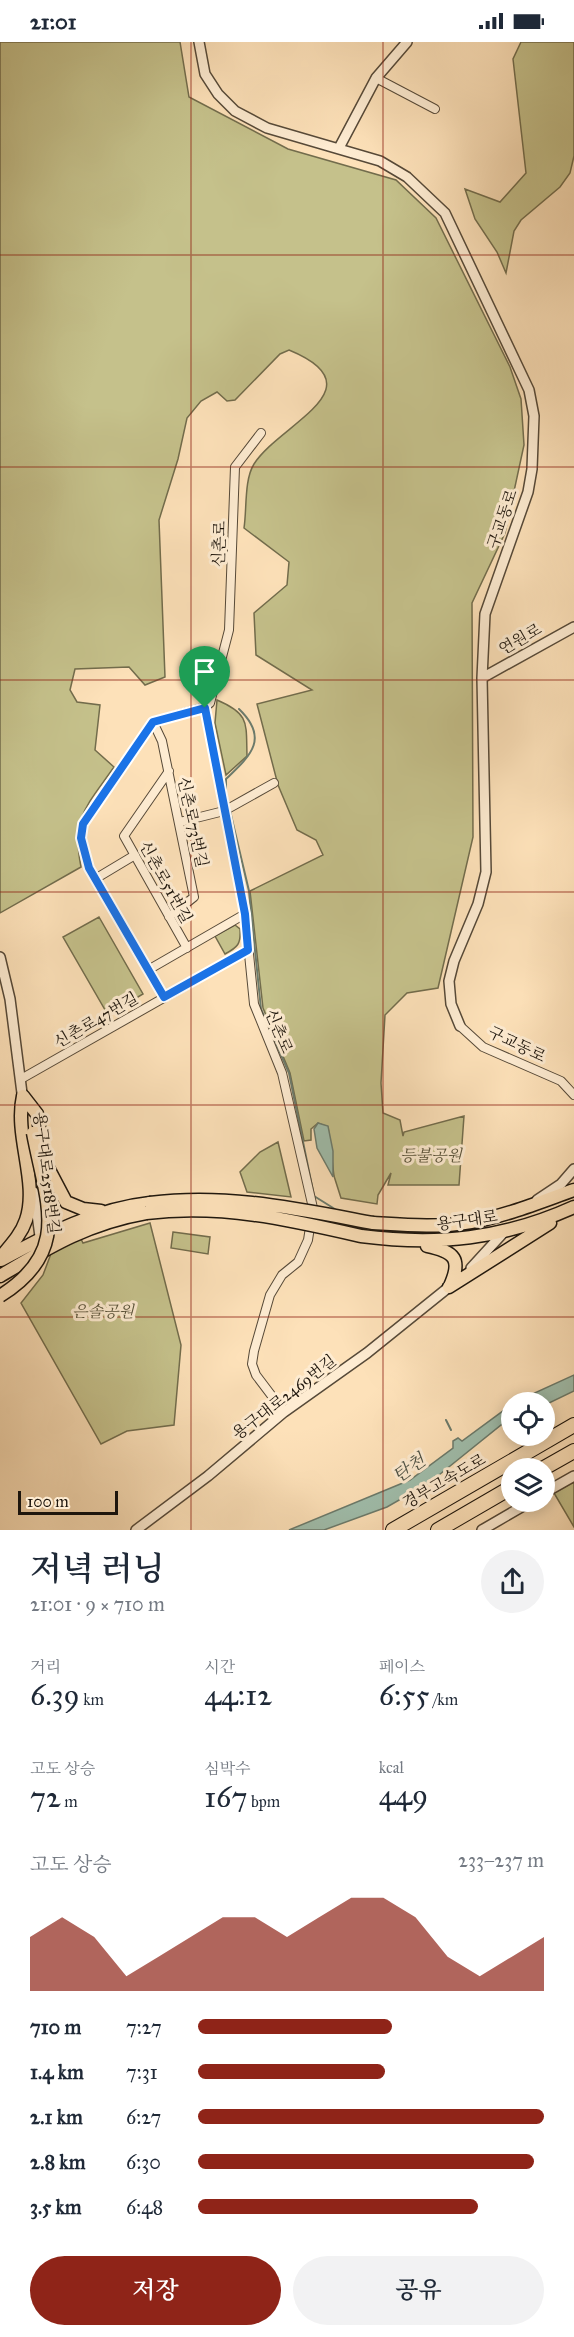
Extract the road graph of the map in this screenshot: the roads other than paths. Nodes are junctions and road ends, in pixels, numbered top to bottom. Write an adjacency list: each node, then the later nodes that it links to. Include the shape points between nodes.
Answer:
1 (199, 42): 5 (street, 구교동로, via 205,74 235,111 267,128)
2 (407, 42): 3 (street)
3 (376, 78): 4 (street); 5 (street)
4 (435, 109)
5 (339, 148): 8 (street, 구교동로, via 380,161 407,177 445,213 529,390 534,416 532,469 528,492 485,614)
6 (261, 433): 9 (street, 신촌로, via 235,467 229,630 210,704)
7 (574, 627): 8 (street, 연원로)
8 (482, 678): 24 (street, 구교동로, via 486,872 449,981 451,1004)
9 (205, 708): 10 (street); 13 (street, 신촌로)
10 (153, 722): 11 (street, 신촌로73번길); 16 (street, via 83,824 83,852)
11 (169, 771): 14 (street, 신촌로73번길); 15 (street, 신촌로51번길, via 124,836)
12 (274, 783): 13 (street)
13 (224, 812): 14 (street); 17 (street, 신촌로)
14 (180, 822): 18 (street, 신촌로73번길, via 194,897)
15 (135, 855): 16 (street); 18 (street, 신촌로51번길)
16 (95, 879): 22 (street)
17 (245, 914): 19 (street, 신촌로51번길); 20 (street, 신촌로)
18 (169, 917): 19 (street, 신촌로51번길)
19 (187, 948): 22 (street, 신촌로51번길)
20 (248, 950): 23 (street, 신촌로47번길); 44 (street, 신촌로, via 254,1004 282,1073 313,1208 308,1240 298,1262 282,1275 270,1295 252,1364)
21 (0, 957): 25 (street, 용구대로2518번길)
22 (148, 970): 23 (street)
23 (164, 997): 25 (street, 신촌로47번길)
24 (460, 1026): 26 (street, 구교동로, via 483,1047 561,1081)
25 (21, 1079): 27 (street, 용구대로2518번길)
26 (574, 1095)
27 (23, 1096): 34 (main road, via 36,1114 46,1164 66,1202 82,1209); 38 (street, 용구대로2518번길); 39 (main road, via 19,1115 30,1204 18,1236); 43 (main road, bridge, via 30,1113 49,1218 48,1234 36,1268)
28 (574, 1169): 31 (street, via 561,1184)
29 (574, 1190): 31 (main road, 용구대로); 36 (main road, via 521,1217)
30 (574, 1198): 36 (main road)
31 (526, 1207): 33 (main road, 용구대로, bridge, via 471,1222 434,1226 373,1223 264,1202 197,1199)
32 (574, 1207): 36 (main road, 용구대로); 42 (main road)
33 (148, 1208): 34 (main road); 35 (main road); 37 (main road, 용구대로, bridge, via 222,1209 268,1215)
34 (110, 1210): 35 (main road, via 76,1225 74,1229); 38 (main road)
35 (79, 1231): 38 (main road)
36 (504, 1232): 37 (main road, 용구대로); 42 (street, 용구대로2469번길)
37 (405, 1242): 42 (main road, via 446,1250 455,1259 456,1271)
38 (41, 1246): 39 (main road); 41 (main road)
39 (4, 1258): 40 (main road, via 15,1258)
40 (0, 1267)
41 (0, 1276)
42 (450, 1287): 44 (street, 용구대로2469번길)
43 (0, 1296)
44 (284, 1412): 52 (street, 용구대로2469번길)
45 (574, 1425): 53 (highway, 경부고속도로)
46 (574, 1451): 47 (highway)
47 (555, 1462)
48 (574, 1476): 49 (street)
49 (555, 1487)
50 (501, 1493): 54 (highway)
51 (513, 1512): 55 (street)
52 (136, 1530)
53 (393, 1530)
54 (438, 1530)
55 (482, 1530)

